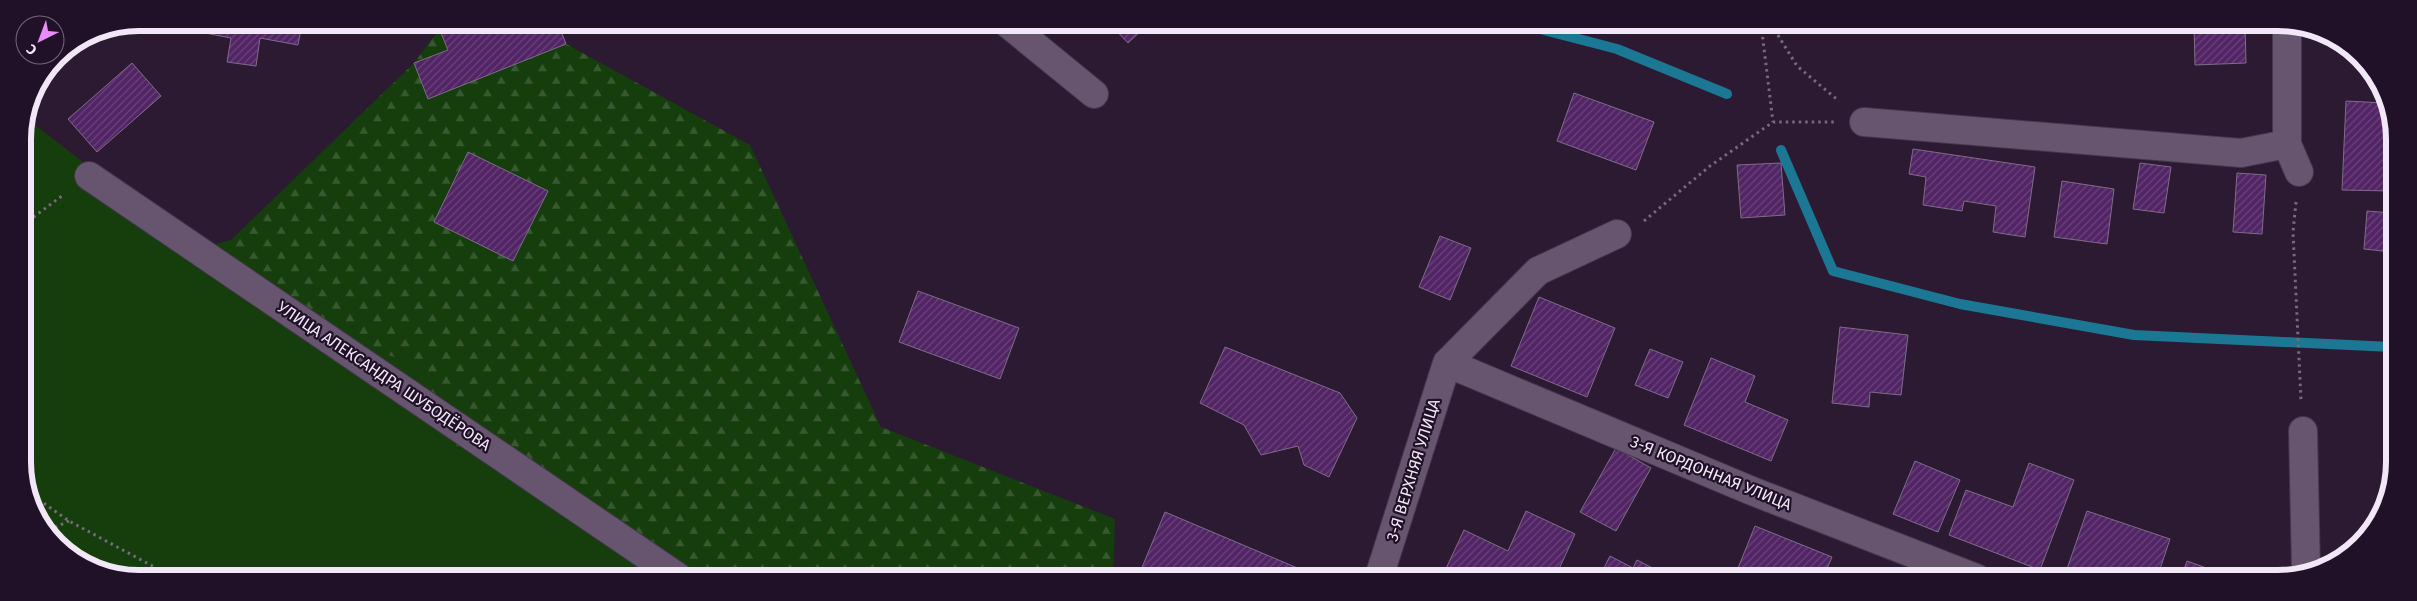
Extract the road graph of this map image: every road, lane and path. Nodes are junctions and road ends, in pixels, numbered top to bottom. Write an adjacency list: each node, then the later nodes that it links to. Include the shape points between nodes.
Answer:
1 (1017, 31): 5 (street)
2 (1762, 31): 6 (path)
3 (1775, 31): 7 (path, via 1797,66)
4 (2287, 32): 8 (street)
5 (1094, 94)
6 (1773, 122): 7 (path); 12 (path, via 1710,166)
7 (1864, 122): 8 (street, via 2241,153)
8 (2286, 144): 10 (street)
9 (89, 176): 11 (path); 21 (street, УЛИЦА АЛЕКСАНДРА ШУБОДЁРОВА)
10 (2298, 182): 15 (path, via 2293,232)
11 (31, 218)
12 (1648, 219)
13 (1617, 234): 14 (street, via 1538,271)
14 (1447, 363): 22 (street, 3-Я ВЕРХНЯЯ УЛИЦА); 23 (street, 3-Я КОРДОННАЯ УЛИЦА, via 1752,491)
15 (2303, 431): 19 (street)
16 (38, 499): 17 (path)
17 (69, 521): 18 (path); 20 (path)
18 (54, 528)
19 (2306, 566)
20 (160, 570)
21 (668, 570)
22 (1381, 570)
23 (1955, 570)

